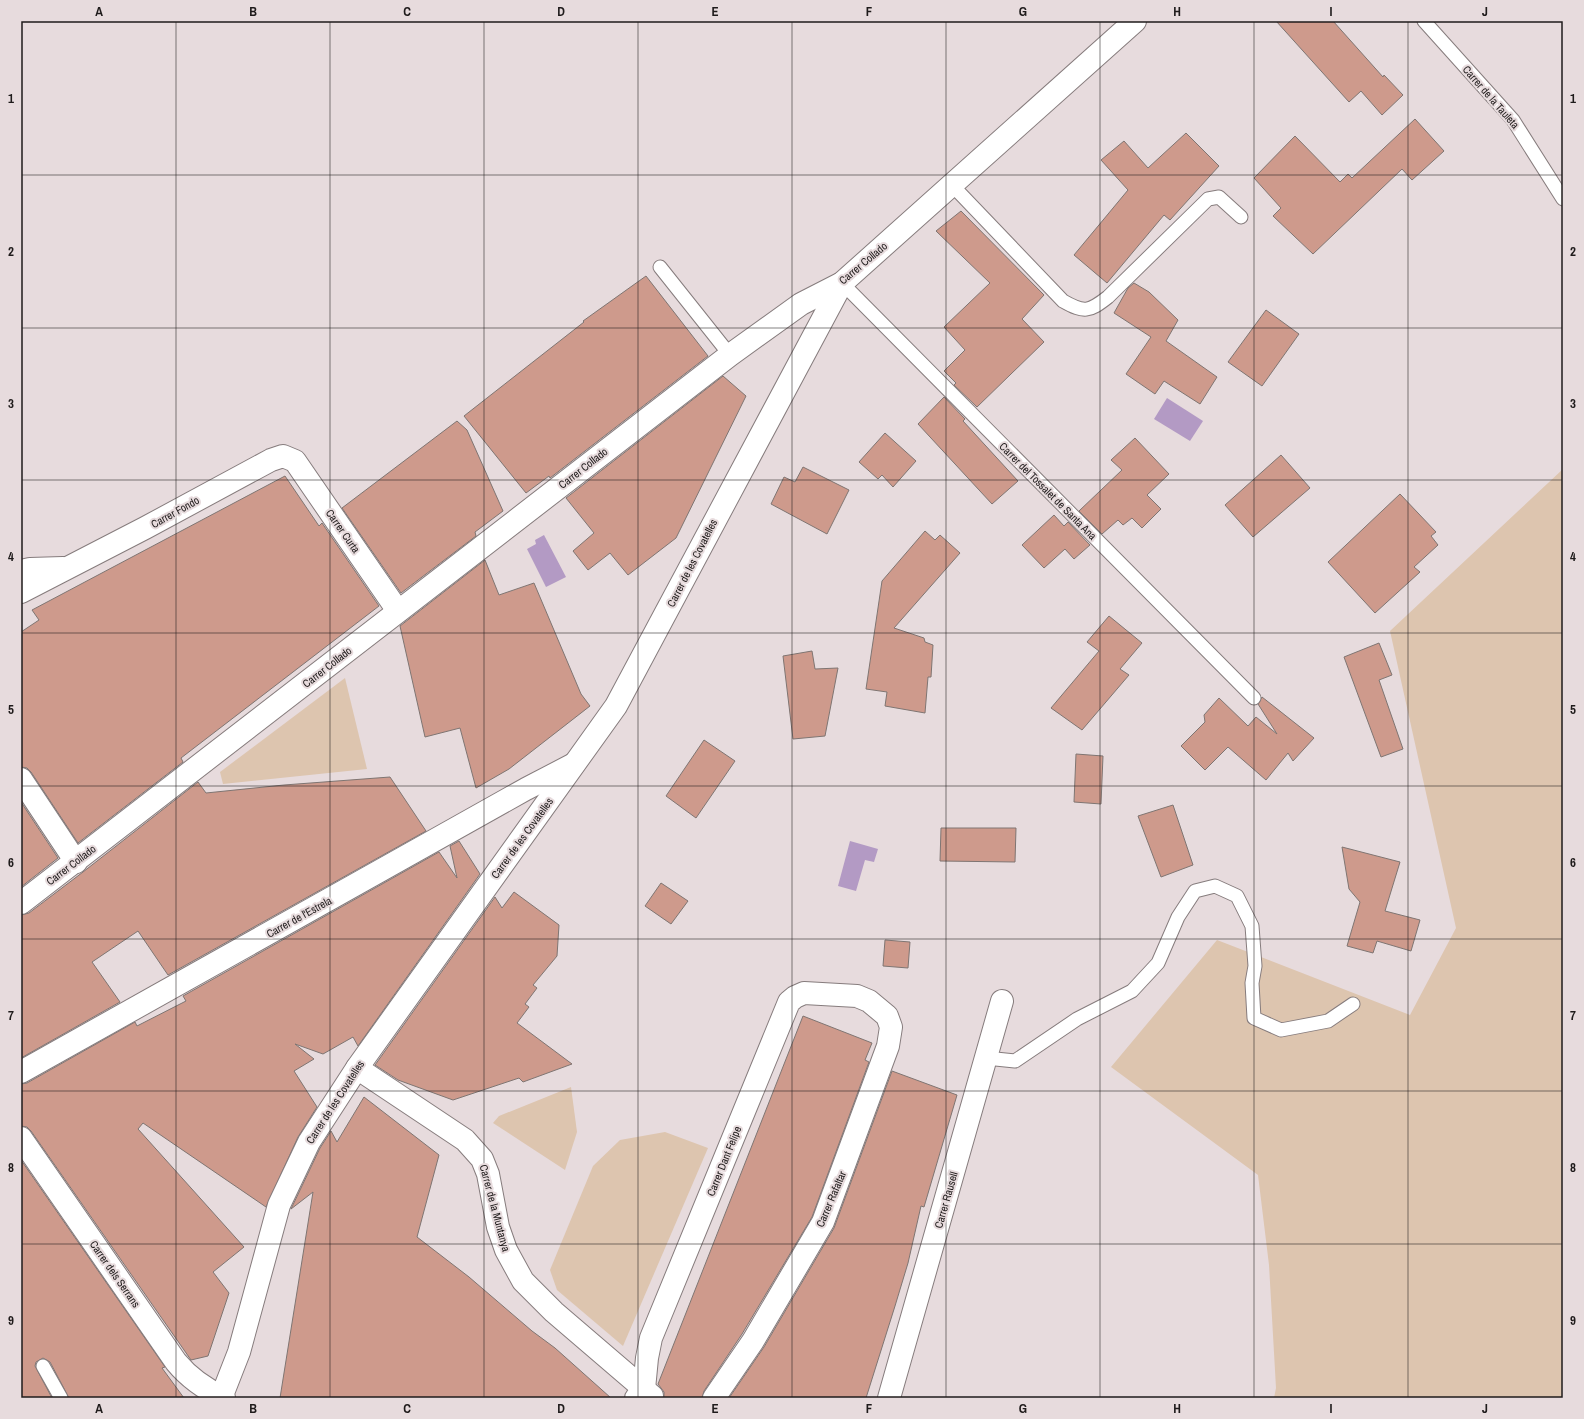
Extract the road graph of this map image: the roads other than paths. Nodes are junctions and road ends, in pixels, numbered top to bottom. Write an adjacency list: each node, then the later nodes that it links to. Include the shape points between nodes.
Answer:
1 (1135, 21): 3 (street, Carrer Collado)
2 (1424, 21): 4 (lane, Carrer de la Tauleta, via 1513,120)
3 (952, 185): 5 (lane, via 1063,301 1086,310 1096,307 1108,297 1208,200 1219,197); 7 (street, Carrer Collado)
4 (1563, 199)
5 (1241, 217)
6 (660, 267): 8 (lane)
7 (842, 283): 8 (street, Carrer Collado, via 802,304); 14 (lane, Carrer del Tossalet de Santa Ana); 15 (street, Carrer de les Covatelles, via 709,529 627,689)
8 (730, 355): 13 (street, Carrer Collado)
9 (283, 456): 10 (street, Carrer Fondo); 13 (street, Carrer Curta, via 295,461)
10 (68, 568): 11 (street); 12 (street, Carrer Fondo)
11 (21, 571)
12 (21, 592)
13 (398, 612): 17 (street, Carrer Collado)
14 (1254, 698)
15 (577, 762): 23 (street, Carrer de les Covatelles); 24 (street, Carrer de l'Estrela)
16 (21, 779): 17 (street)
17 (76, 862): 18 (street, Carrer Collado)
18 (21, 903)
19 (857, 996): 27 (street, Carrer Dant Felipe, via 804,993 790,1002 651,1338); 30 (street, Carrer Rafaltar, via 869,1001 887,1016 891,1027 888,1046 823,1222 754,1341)
20 (1002, 1001): 22 (street, Carrer Rausell)
21 (1353, 1004): 22 (lane, via 1328,1021 1280,1030 1254,1018 1252,983 1255,966 1252,926 1237,896 1215,886 1195,891 1178,917 1158,963 1132,991 1077,1019 1015,1061)
22 (986, 1058): 31 (street, Carrer Rausell)
23 (357, 1068): 27 (street, Carrer de la Muntanya, via 465,1140 474,1149 482,1159 488,1174 498,1227 506,1250 523,1281); 29 (street, Carrer de les Covatelles, via 309,1142 279,1205 239,1352)
24 (21, 1072)
25 (21, 1138): 29 (street, Carrer dels Serrans, via 176,1362 187,1375)
26 (43, 1366): 28 (lane)
27 (645, 1395)
28 (61, 1398)
29 (222, 1398)
30 (714, 1398)
31 (889, 1398)

